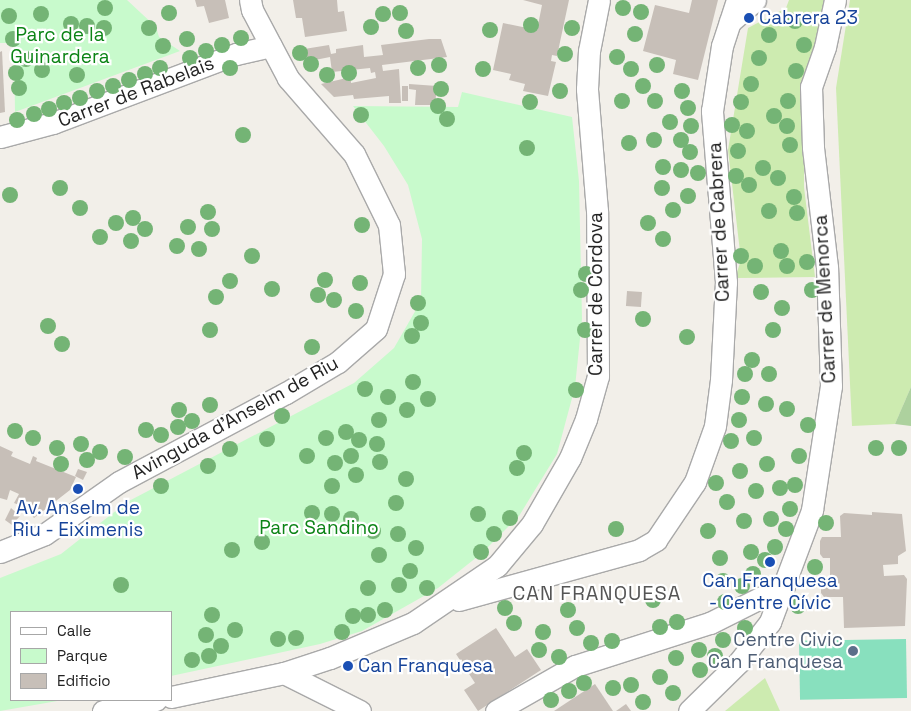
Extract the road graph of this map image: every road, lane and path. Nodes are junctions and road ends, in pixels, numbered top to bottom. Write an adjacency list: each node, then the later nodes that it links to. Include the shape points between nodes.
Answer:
1 (250, 0): 7 (street, Avinguda d'Anselm de Riu)
2 (599, 0): 11 (street, Carrer de Cordova, via 589,50 587,90 597,211 598,376 586,419 570,458 532,524 497,566)
3 (737, 0): 6 (street, Carrer de Cabrera)
4 (755, 0): 6 (street)
5 (835, 0): 10 (street, Carrer de Menorca, via 826,47 811,87 813,147 827,268 831,386 812,510)
6 (730, 22): 11 (street, Carrer de Cabrera, via 722,46 712,111 726,282 721,380 715,426 695,482 656,540 639,550)
7 (271, 46): 8 (street, Carrer de Rabelais, via 236,54 53,123); 9 (street, Avinguda d'Anselm de Riu, via 288,78 354,154 389,225 394,274 376,329 338,362 286,393 120,482 46,534)
8 (0, 137)
9 (0, 552)
10 (784, 586): 17 (street, via 710,623 575,666); 18 (street, Carrer de Menorca, via 770,622 739,662)
11 (445, 604): 12 (street, Carrer de Cordova, via 413,623 330,658)
12 (284, 673): 13 (street, Carrer de Cordova); 16 (street)
13 (172, 697)
14 (151, 701): 15 (street)
15 (103, 711)
16 (360, 711)
17 (496, 711)
18 (688, 711)

